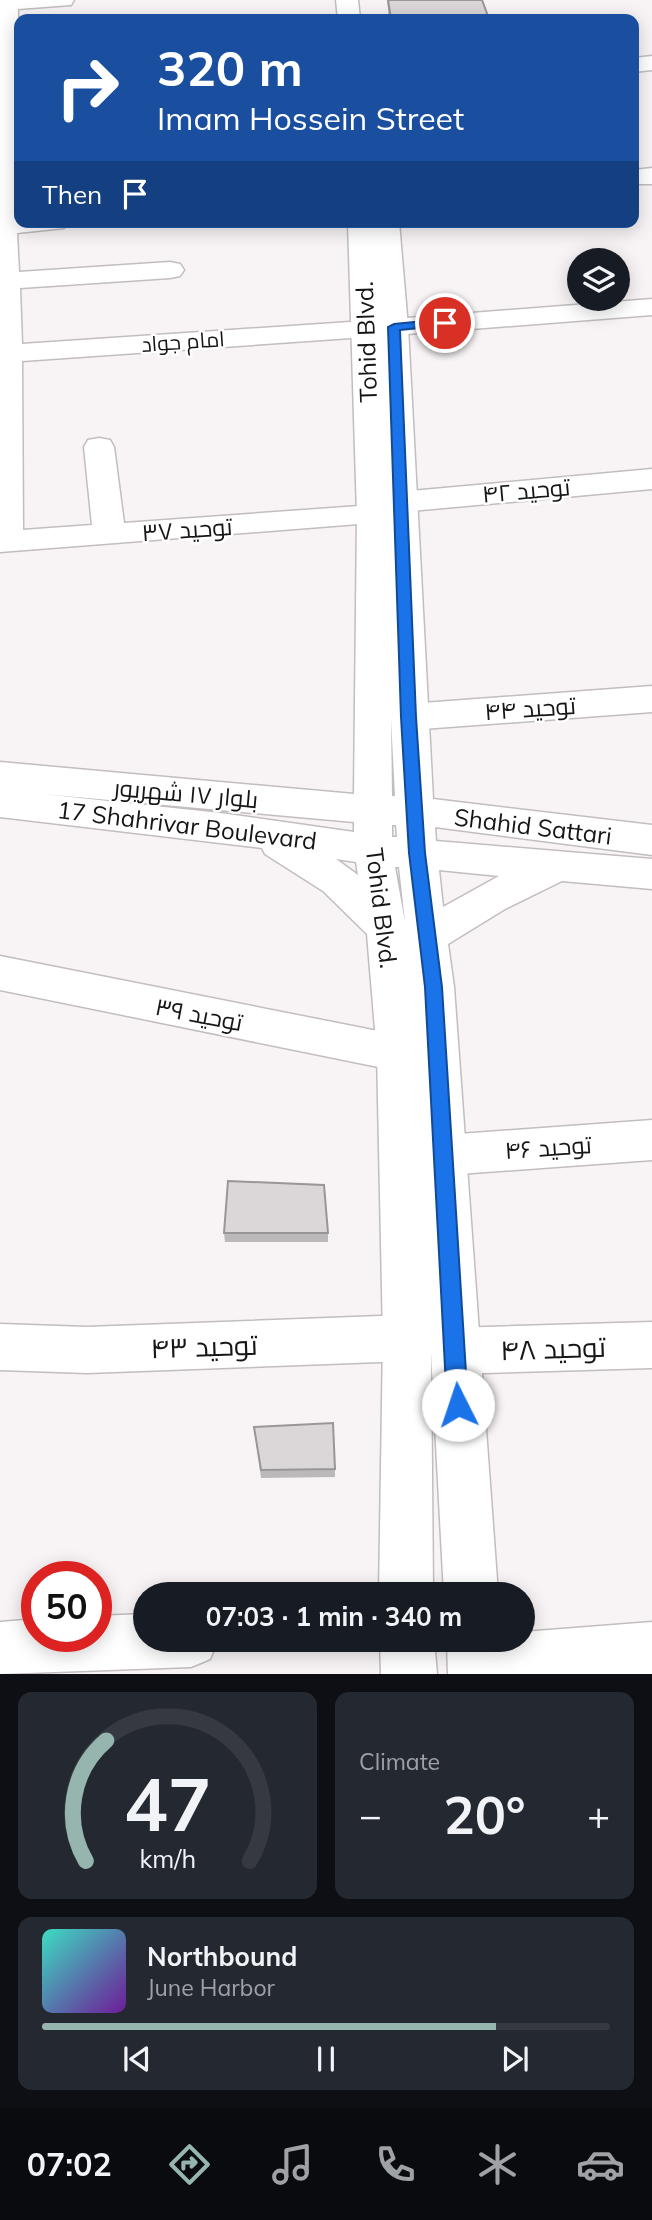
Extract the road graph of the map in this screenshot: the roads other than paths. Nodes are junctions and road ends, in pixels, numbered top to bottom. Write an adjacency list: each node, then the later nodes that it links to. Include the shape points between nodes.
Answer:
1 (63, 0): 2 (street)
2 (3, 3): 3 (street)
3 (8, 164): 5 (street)
4 (14, 225): 5 (street)
5 (4, 226): 9 (street)
6 (362, 228): 11 (street, Tohid Blvd.)
7 (386, 228): 11 (street, Tohid Blvd.)
8 (170, 270): 9 (street)
9 (5, 281): 12 (street)
10 (652, 307): 11 (street, امام جواد)
11 (380, 328): 12 (street, امام جواد); 15 (street, Tohid Blvd.)
12 (4, 354): 17 (street)
13 (99, 447): 16 (street)
14 (652, 479): 15 (street, توحید ۴۲)
15 (386, 508): 16 (street, توحید ۳۷); 19 (street, Tohid Blvd.); 20 (street, Tohid Blvd.)
16 (109, 535): 17 (street, توحید ۳۷)
17 (4, 542)
18 (652, 699): 19 (street, توحید ۴۴)
19 (410, 734): 24 (street, Tohid Blvd.); 26 (street, via 429,778 444,791)
20 (372, 746): 22 (street, via 341,780); 27 (street, Tohid Blvd.)
21 (0, 776): 25 (street, بلوار ۱۷ شهریور)
22 (287, 802): 25 (street, بلوار ۱۷ شهریور); 27 (street, بلوار ۱۷ شهریور)
23 (0, 803): 25 (street, 17 Shahrivar Boulevard)
24 (416, 811): 26 (street, Shahid Sattari); 27 (street, Tohid Blvd.)
25 (233, 818): 27 (street, 17 Shahrivar Boulevard); 31 (street, via 325,869 368,908)
26 (508, 824): 28 (street, Shahid Sattari)
27 (387, 837): 29 (street, Shahid Sattari); 31 (street, Tohid Blvd.)
28 (652, 840)
29 (562, 866): 30 (street, Shahid Sattari); 31 (street)
30 (652, 874)
31 (407, 932): 33 (street, Tohid Blvd.); 35 (street, Tohid Blvd.)
32 (0, 973): 33 (street, توحید ۳۹)
33 (398, 1053): 36 (street, Tohid Blvd.)
34 (652, 1140): 35 (street, توحید ۴۶)
35 (444, 1155): 39 (street, Tohid Blvd.)
36 (407, 1338): 38 (street, توحید ۴۳, via 87,1350); 40 (street, Tohid Blvd.)
37 (652, 1345): 39 (street, توحید ۴۸)
38 (0, 1348)
39 (454, 1351): 41 (street, Tohid Blvd.)
40 (407, 1582)
41 (470, 1582)
42 (0, 1649): 46 (street)
43 (133, 1649): 46 (street)
44 (652, 1649): 47 (street)
45 (408, 1652): 48 (street)
46 (67, 1659)
47 (475, 1659)
48 (409, 1674)

